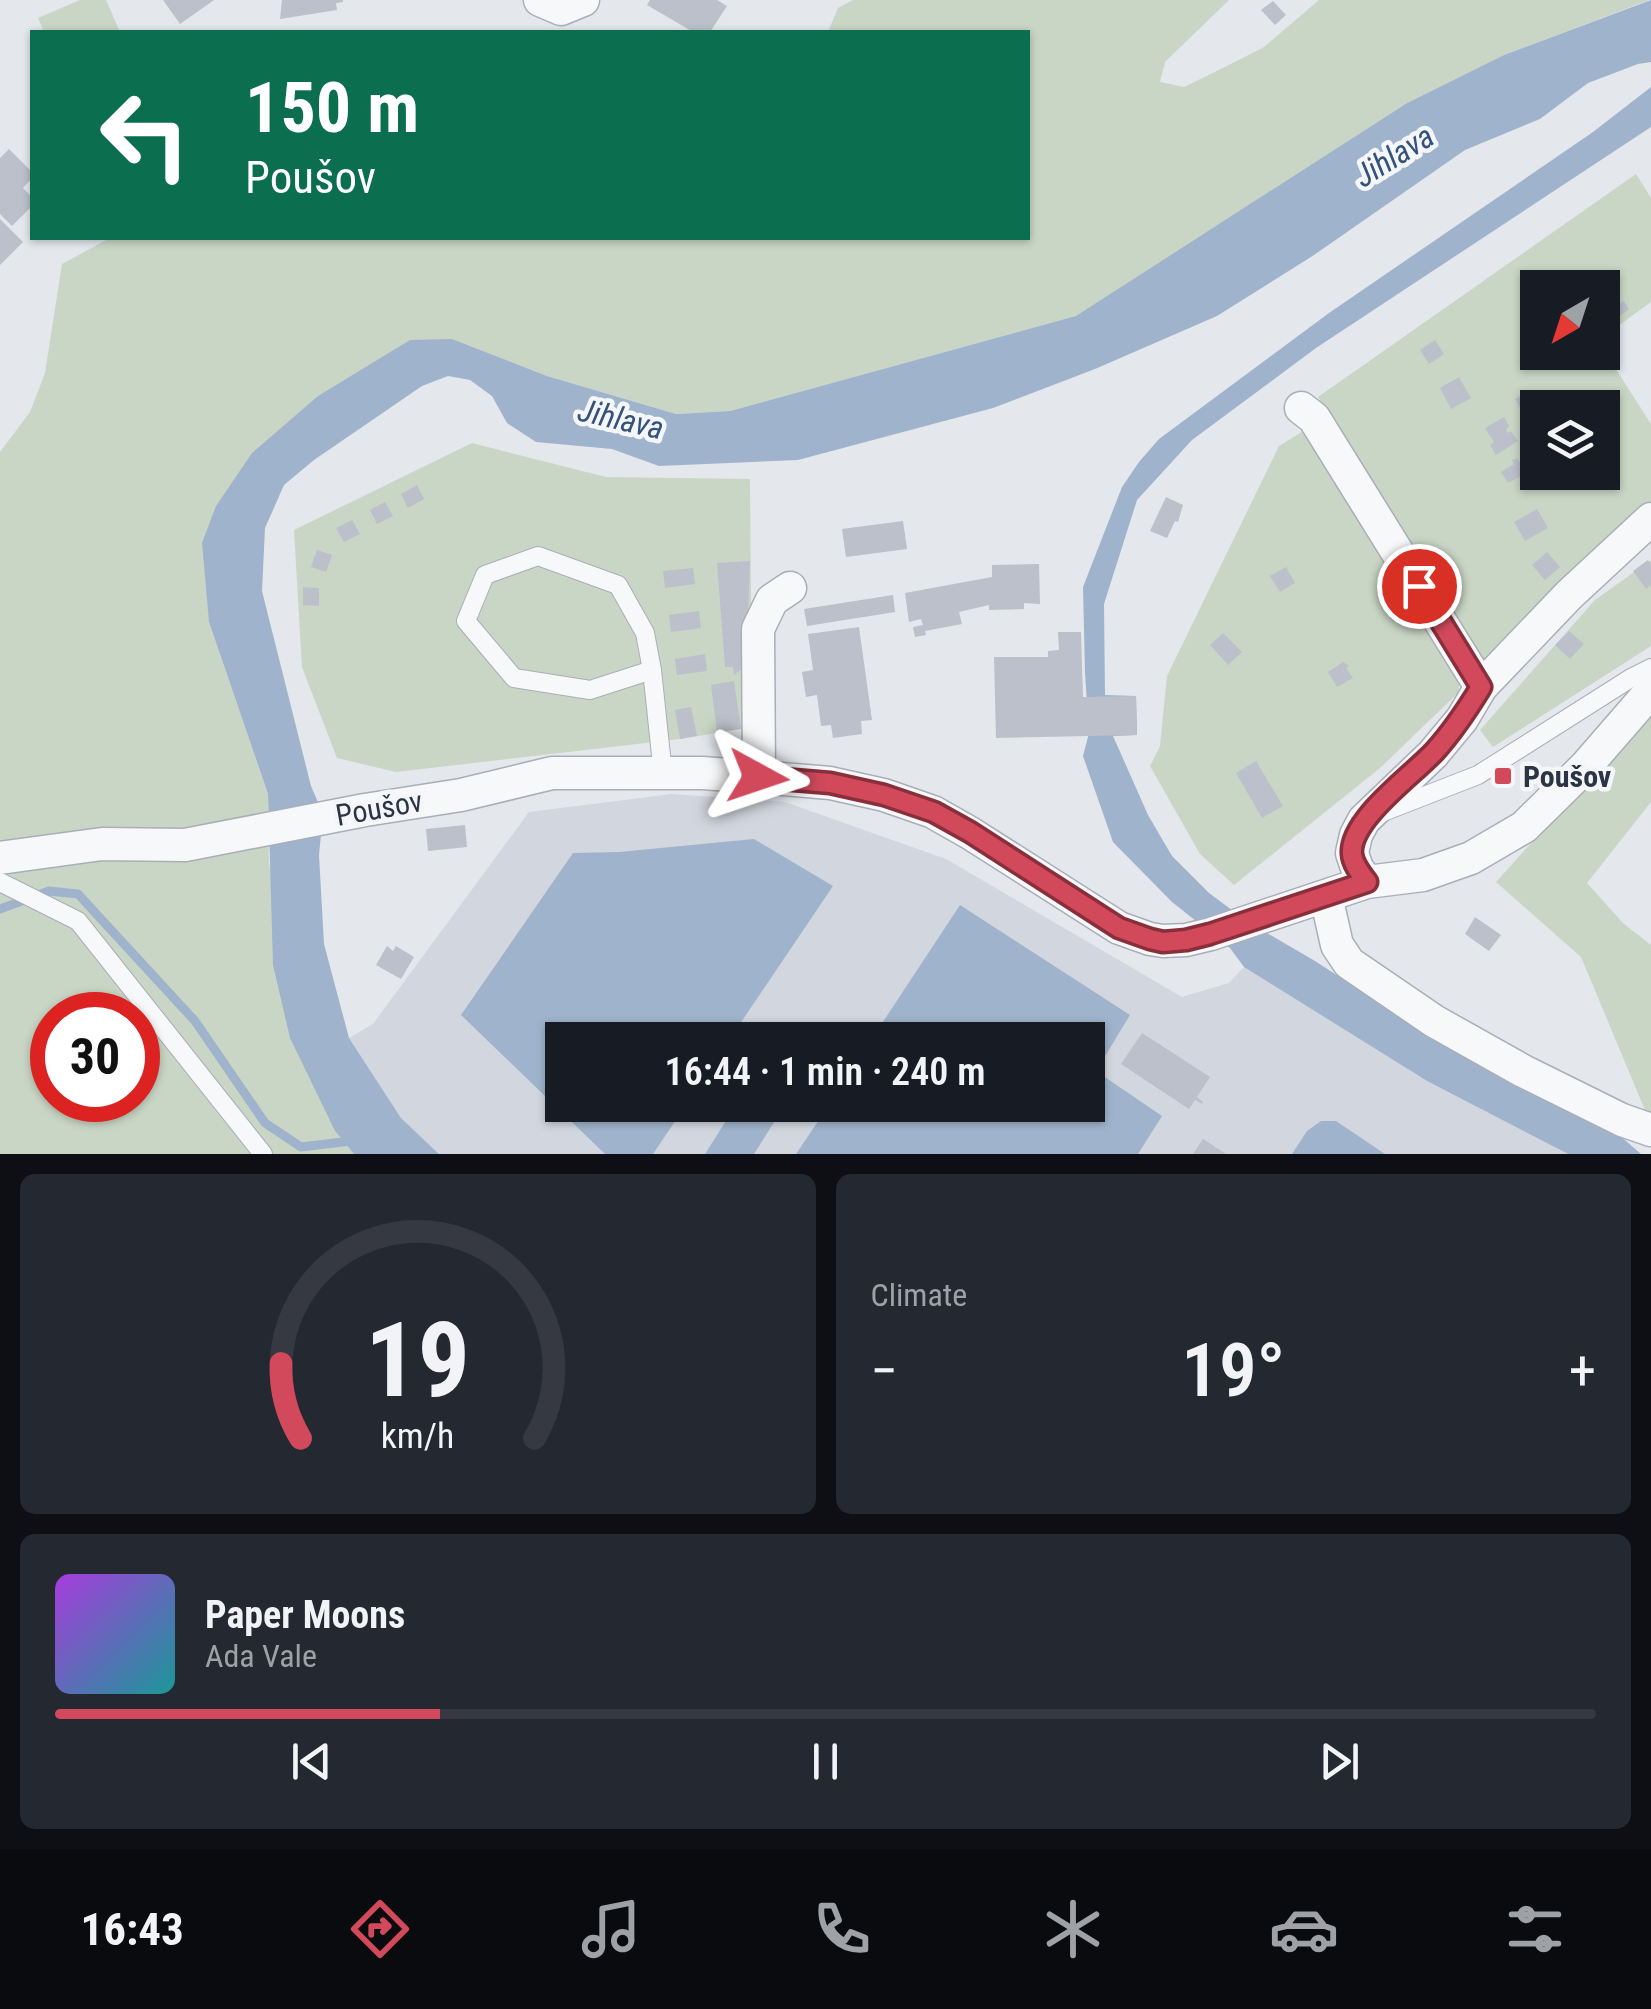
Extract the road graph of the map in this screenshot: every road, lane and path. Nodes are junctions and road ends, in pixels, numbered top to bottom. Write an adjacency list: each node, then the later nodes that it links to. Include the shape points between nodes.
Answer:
1 (540, 0): 2 (street, via 561,9)
2 (583, 0)
3 (1301, 408): 8 (street, via 1314,418)
4 (1651, 519): 8 (street)
5 (790, 588): 11 (street, via 772,600 758,628)
6 (1651, 668): 12 (lane, via 1478,774)
7 (652, 670): 7 (lane, via 645,633 618,585 538,556 485,575 466,620 514,678 590,690); 10 (lane)
8 (1481, 687): 12 (street, via 1433,754)
9 (1651, 691): 14 (street, Poušov, via 1524,827 1471,858 1423,875)
10 (664, 774): 11 (street, Poušov); 13 (street, Poušov, via 552,772 185,846 102,844)
11 (758, 777): 15 (street, Poušov, via 830,783 934,812 1119,928 1163,942)
12 (1364, 820): 14 (street, via 1352,853)
13 (3, 876): 17 (lane, via 78,921)
14 (1367, 882): 15 (street, Poušov)
15 (1326, 896): 16 (street, via 1349,963 1508,1062)
16 (1651, 1130)
17 (264, 1154)

